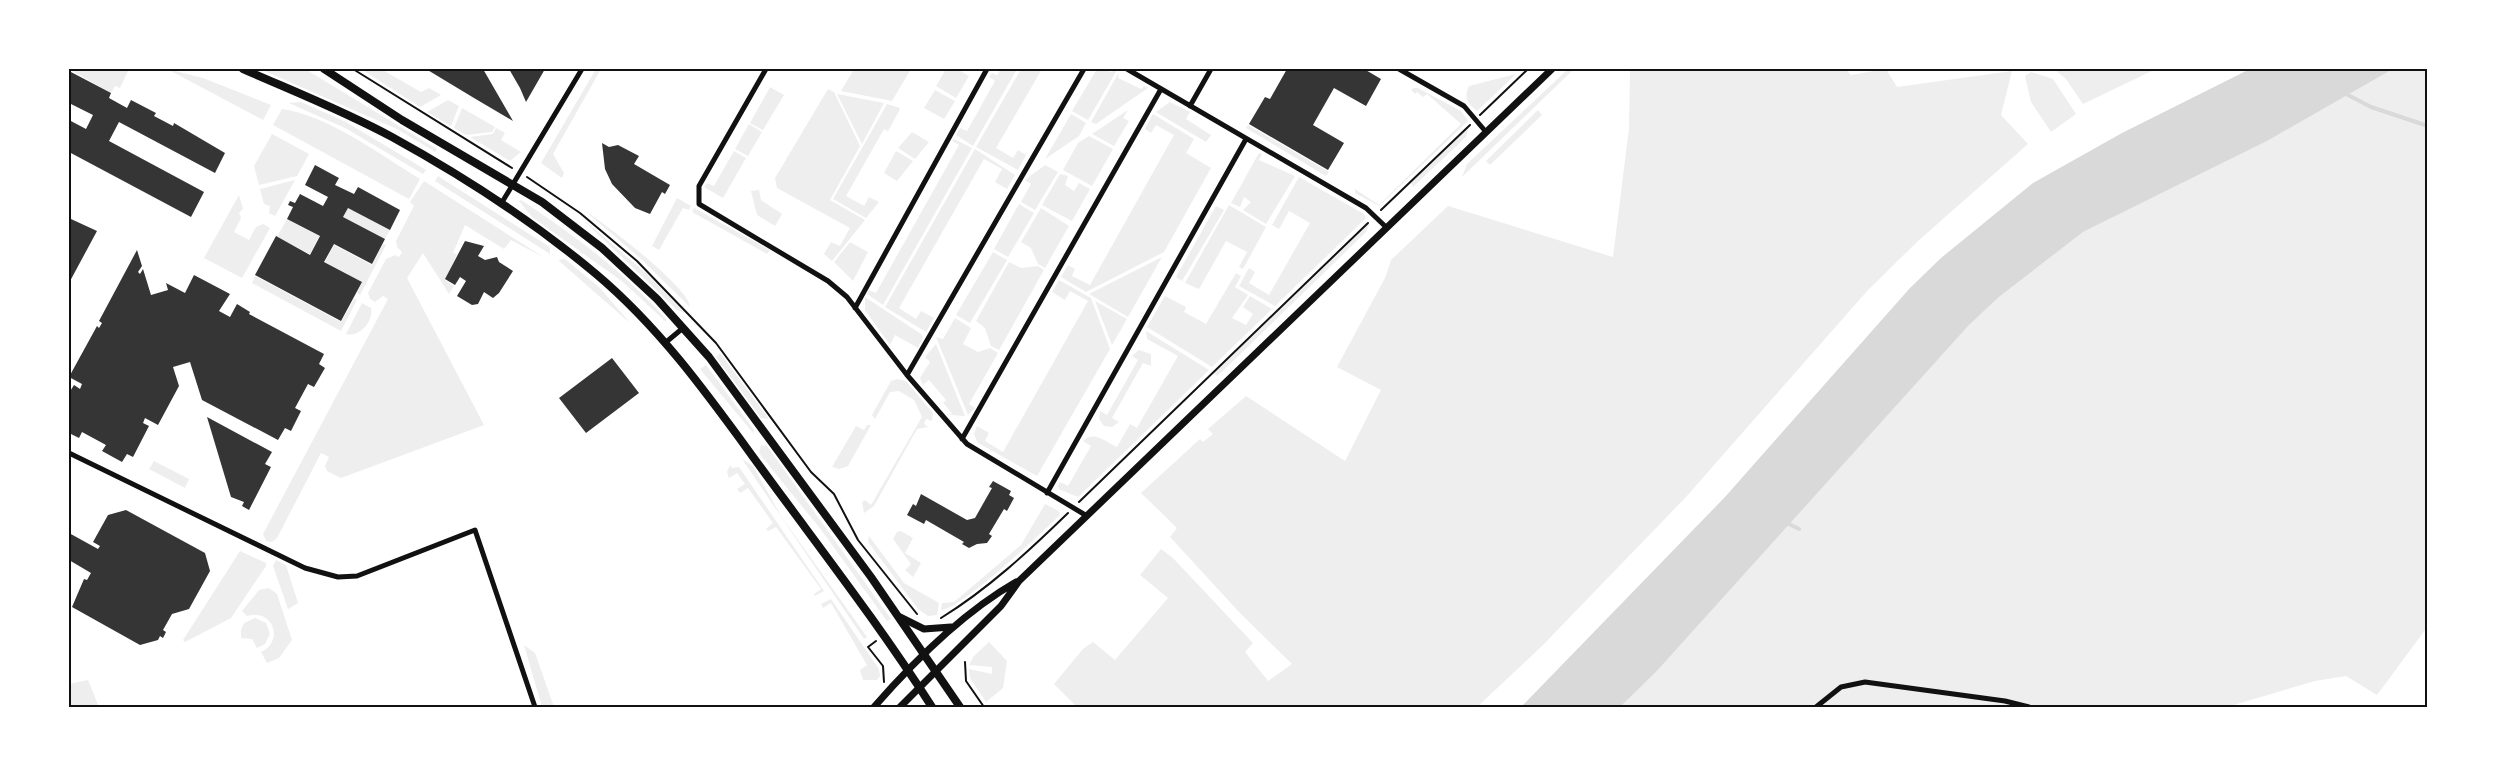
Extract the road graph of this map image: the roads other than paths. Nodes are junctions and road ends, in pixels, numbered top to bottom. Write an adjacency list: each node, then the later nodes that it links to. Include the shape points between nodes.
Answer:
1 (243, 69): 16 (main road, via 392,137)
2 (324, 69): 15 (main road, via 393,115)
3 (582, 69): 15 (street)
4 (766, 69): 18 (street, via 699,186 699,204 828,281)
5 (987, 69): 18 (street)
6 (1084, 69): 21 (street)
7 (1127, 69): 11 (street)
8 (1211, 69): 12 (street)
9 (1399, 69): 13 (street, via 1464,106)
10 (1552, 69): 13 (street)
11 (1161, 89): 12 (street); 22 (street)
12 (1190, 106): 14 (street)
13 (1486, 132): 17 (street)
14 (1246, 139): 17 (street, via 1375,216); 24 (street)
15 (514, 184): 16 (street); 19 (main road, via 602,249)
16 (501, 204): 20 (main road, via 597,275)
17 (1387, 228): 25 (street)
18 (855, 308): 21 (street)
19 (683, 328): 20 (street); 27 (main road, via 709,357)
20 (665, 343): 30 (main road, via 832,560)
21 (907, 375): 22 (street)
22 (962, 439): 24 (street)
23 (69, 453): 33 (street, via 326,575 357,576 475,530)
24 (1047, 493): 25 (street)
25 (1087, 516): 26 (street)
26 (1019, 580): 28 (street, via 987,598); 31 (street, via 1001,606)
27 (900, 617): 28 (street, via 924,629); 29 (main road)
28 (954, 627): 29 (street)
29 (924, 656): 30 (street); 31 (main road)
30 (908, 671): 32 (main road); 34 (street)
31 (936, 672): 32 (street); 37 (main road)
32 (919, 687): 35 (street); 36 (main road)
33 (535, 707)
34 (874, 707)
35 (900, 707)
36 (932, 707)
37 (960, 707)
38 (1816, 707): 39 (street, via 1841,687 1865,682)
39 (2029, 707)

